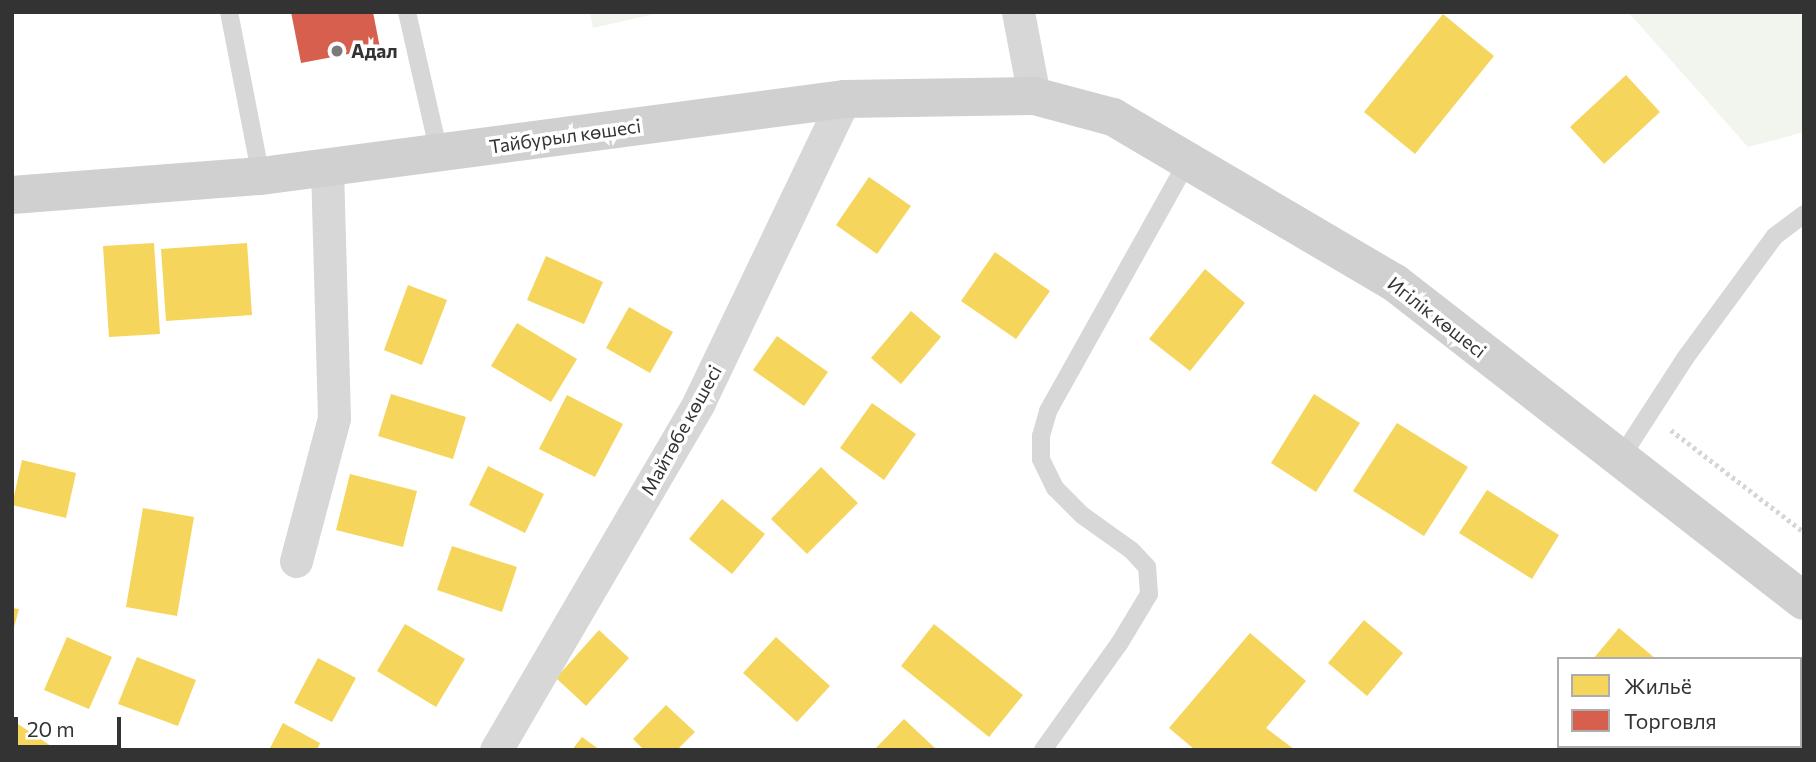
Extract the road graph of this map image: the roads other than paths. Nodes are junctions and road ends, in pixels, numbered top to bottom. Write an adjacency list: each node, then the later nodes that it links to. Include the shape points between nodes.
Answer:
1 (229, 12): 9 (lane)
2 (407, 12): 6 (lane)
3 (1018, 12): 4 (street)
4 (1034, 96): 5 (main road, Тайбурыл көшесі); 7 (main road, Игілік көшесі, via 1113,117)
5 (844, 99): 6 (main road, Тайбурыл көшесі); 15 (street, Майтөбе көшесі, via 699,402)
6 (439, 153): 8 (main road, Тайбурыл көшесі)
7 (1189, 159): 12 (main road, Игілік көшесі, via 1395,283); 16 (lane, via 1048,411 1041,436 1041,459 1055,488 1147,567 1149,594)
8 (327, 166): 9 (main road, Тайбурыл көшесі); 13 (street, via 334,418)
9 (261, 176): 10 (main road, Тайбурыл көшесі)
10 (12, 195)
11 (1804, 214): 12 (lane, via 1775,236 1686,357)
12 (1620, 459): 14 (main road, Игілік көшесі)
13 (296, 561)
14 (1804, 601)
15 (496, 750)
16 (1043, 750)

